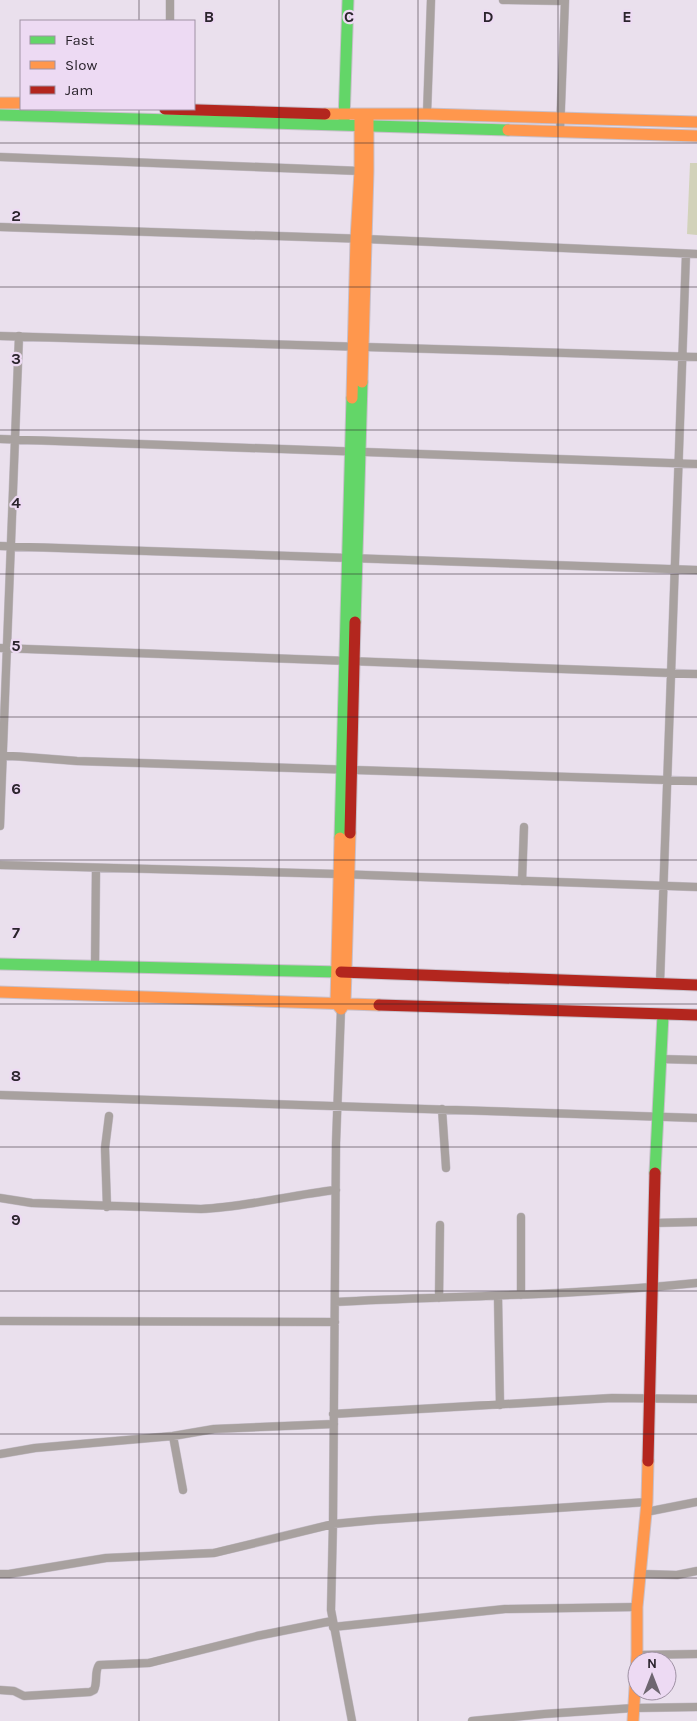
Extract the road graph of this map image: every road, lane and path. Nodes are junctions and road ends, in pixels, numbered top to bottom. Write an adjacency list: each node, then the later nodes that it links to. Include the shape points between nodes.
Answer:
1 (170, 0): 6 (street)
2 (348, 0): 13 (street)
3 (431, 0): 10 (street)
4 (503, 0): 5 (street)
5 (565, 0): 12 (street)
6 (170, 20)
7 (0, 102): 8 (street)
8 (20, 103)
9 (183, 110): 13 (street)
10 (427, 114): 12 (street); 14 (street)
11 (0, 115): 13 (street)
12 (561, 118): 15 (street); 16 (street)
13 (344, 120): 14 (street)
14 (364, 121): 16 (street); 19 (street); 21 (street)
15 (697, 122)
16 (560, 132): 17 (street)
17 (697, 136)
18 (0, 156): 19 (street)
19 (360, 171): 21 (street)
20 (0, 227): 21 (street)
21 (361, 239): 22 (street); 26 (street)
22 (686, 254): 23 (street); 27 (street)
23 (697, 254)
24 (0, 336): 25 (street)
25 (19, 336): 26 (street); 30 (street)
26 (358, 347): 27 (street); 31 (street)
27 (684, 357): 28 (street); 32 (street)
28 (697, 357)
29 (0, 439): 30 (street)
30 (15, 440): 31 (street); 35 (street)
31 (355, 451): 32 (street); 36 (street)
32 (679, 463): 33 (street); 37 (street)
33 (697, 464)
34 (0, 546): 35 (street)
35 (10, 547): 36 (street); 39 (street)
36 (352, 558): 37 (street); 40 (street)
37 (675, 569): 38 (street); 41 (street)
38 (697, 570)
39 (3, 648): 40 (street); 43 (street)
40 (349, 661): 41 (street); 44 (street)
41 (671, 673): 42 (street); 45 (street)
42 (697, 674)
43 (1, 755): 44 (street, via 76,761); 47 (street)
44 (346, 768): 45 (street); 51 (street)
45 (667, 779): 46 (street); 53 (street)
46 (697, 780)
47 (0, 826)
48 (524, 827): 52 (street)
49 (0, 865): 50 (street)
50 (96, 868): 51 (street); 56 (street)
51 (343, 874): 52 (street); 57 (street)
52 (522, 881): 53 (street)
53 (664, 886): 54 (street); 58 (street)
54 (697, 887)
55 (0, 964): 56 (street)
56 (95, 966): 57 (street)
57 (342, 972): 58 (street); 61 (street)
58 (660, 983): 59 (street)
59 (697, 985)
60 (0, 992): 61 (street)
61 (341, 1005): 62 (street); 67 (street)
62 (663, 1015): 63 (street); 64 (street)
63 (697, 1016)
64 (660, 1058): 65 (street); 70 (street)
65 (697, 1060)
66 (0, 1095): 67 (street)
67 (338, 1105): 68 (street); 73 (street)
68 (442, 1109): 70 (street); 72 (street)
69 (109, 1116): 75 (street, via 105,1148)
70 (657, 1117): 71 (street); 78 (street)
71 (697, 1118)
72 (446, 1168)
73 (336, 1190): 75 (street, via 229,1208); 85 (street)
74 (0, 1198): 75 (street)
75 (107, 1207)
76 (521, 1217): 82 (street)
77 (697, 1222): 78 (street)
78 (653, 1223): 81 (street)
79 (440, 1225): 84 (street)
80 (697, 1283): 81 (street)
81 (651, 1288): 82 (street); 88 (street)
82 (522, 1296): 83 (street)
83 (498, 1297): 84 (street); 90 (street)
84 (438, 1298): 85 (street)
85 (335, 1302): 87 (street)
86 (0, 1321): 87 (street)
87 (335, 1322): 91 (street)
88 (648, 1398): 89 (street); 90 (street); 97 (street)
89 (697, 1399)
90 (500, 1405): 91 (street)
91 (333, 1414): 92 (street)
92 (334, 1424): 93 (street, via 214,1428); 98 (street)
93 (173, 1436): 94 (street); 95 (street)
94 (0, 1454)
95 (183, 1490)
96 (697, 1502): 97 (street)
97 (646, 1507): 98 (street); 101 (street)
98 (333, 1524): 100 (street, via 214,1553 106,1558); 103 (street)
99 (697, 1572): 101 (street)
100 (0, 1574)
101 (641, 1574): 102 (street)
102 (637, 1607): 103 (street, via 505,1609); 104 (street)
103 (333, 1624): 107 (street, via 257,1636 149,1663 99,1665 96,1668 96,1686 90,1692 24,1696); 111 (street)
104 (637, 1651)
105 (677, 1654): 106 (street)
106 (697, 1654)
107 (0, 1690)
108 (634, 1701): 110 (street)
109 (697, 1707): 110 (street)
110 (634, 1708): 112 (street); 113 (street)
111 (352, 1721)
112 (472, 1721)
113 (633, 1721)

